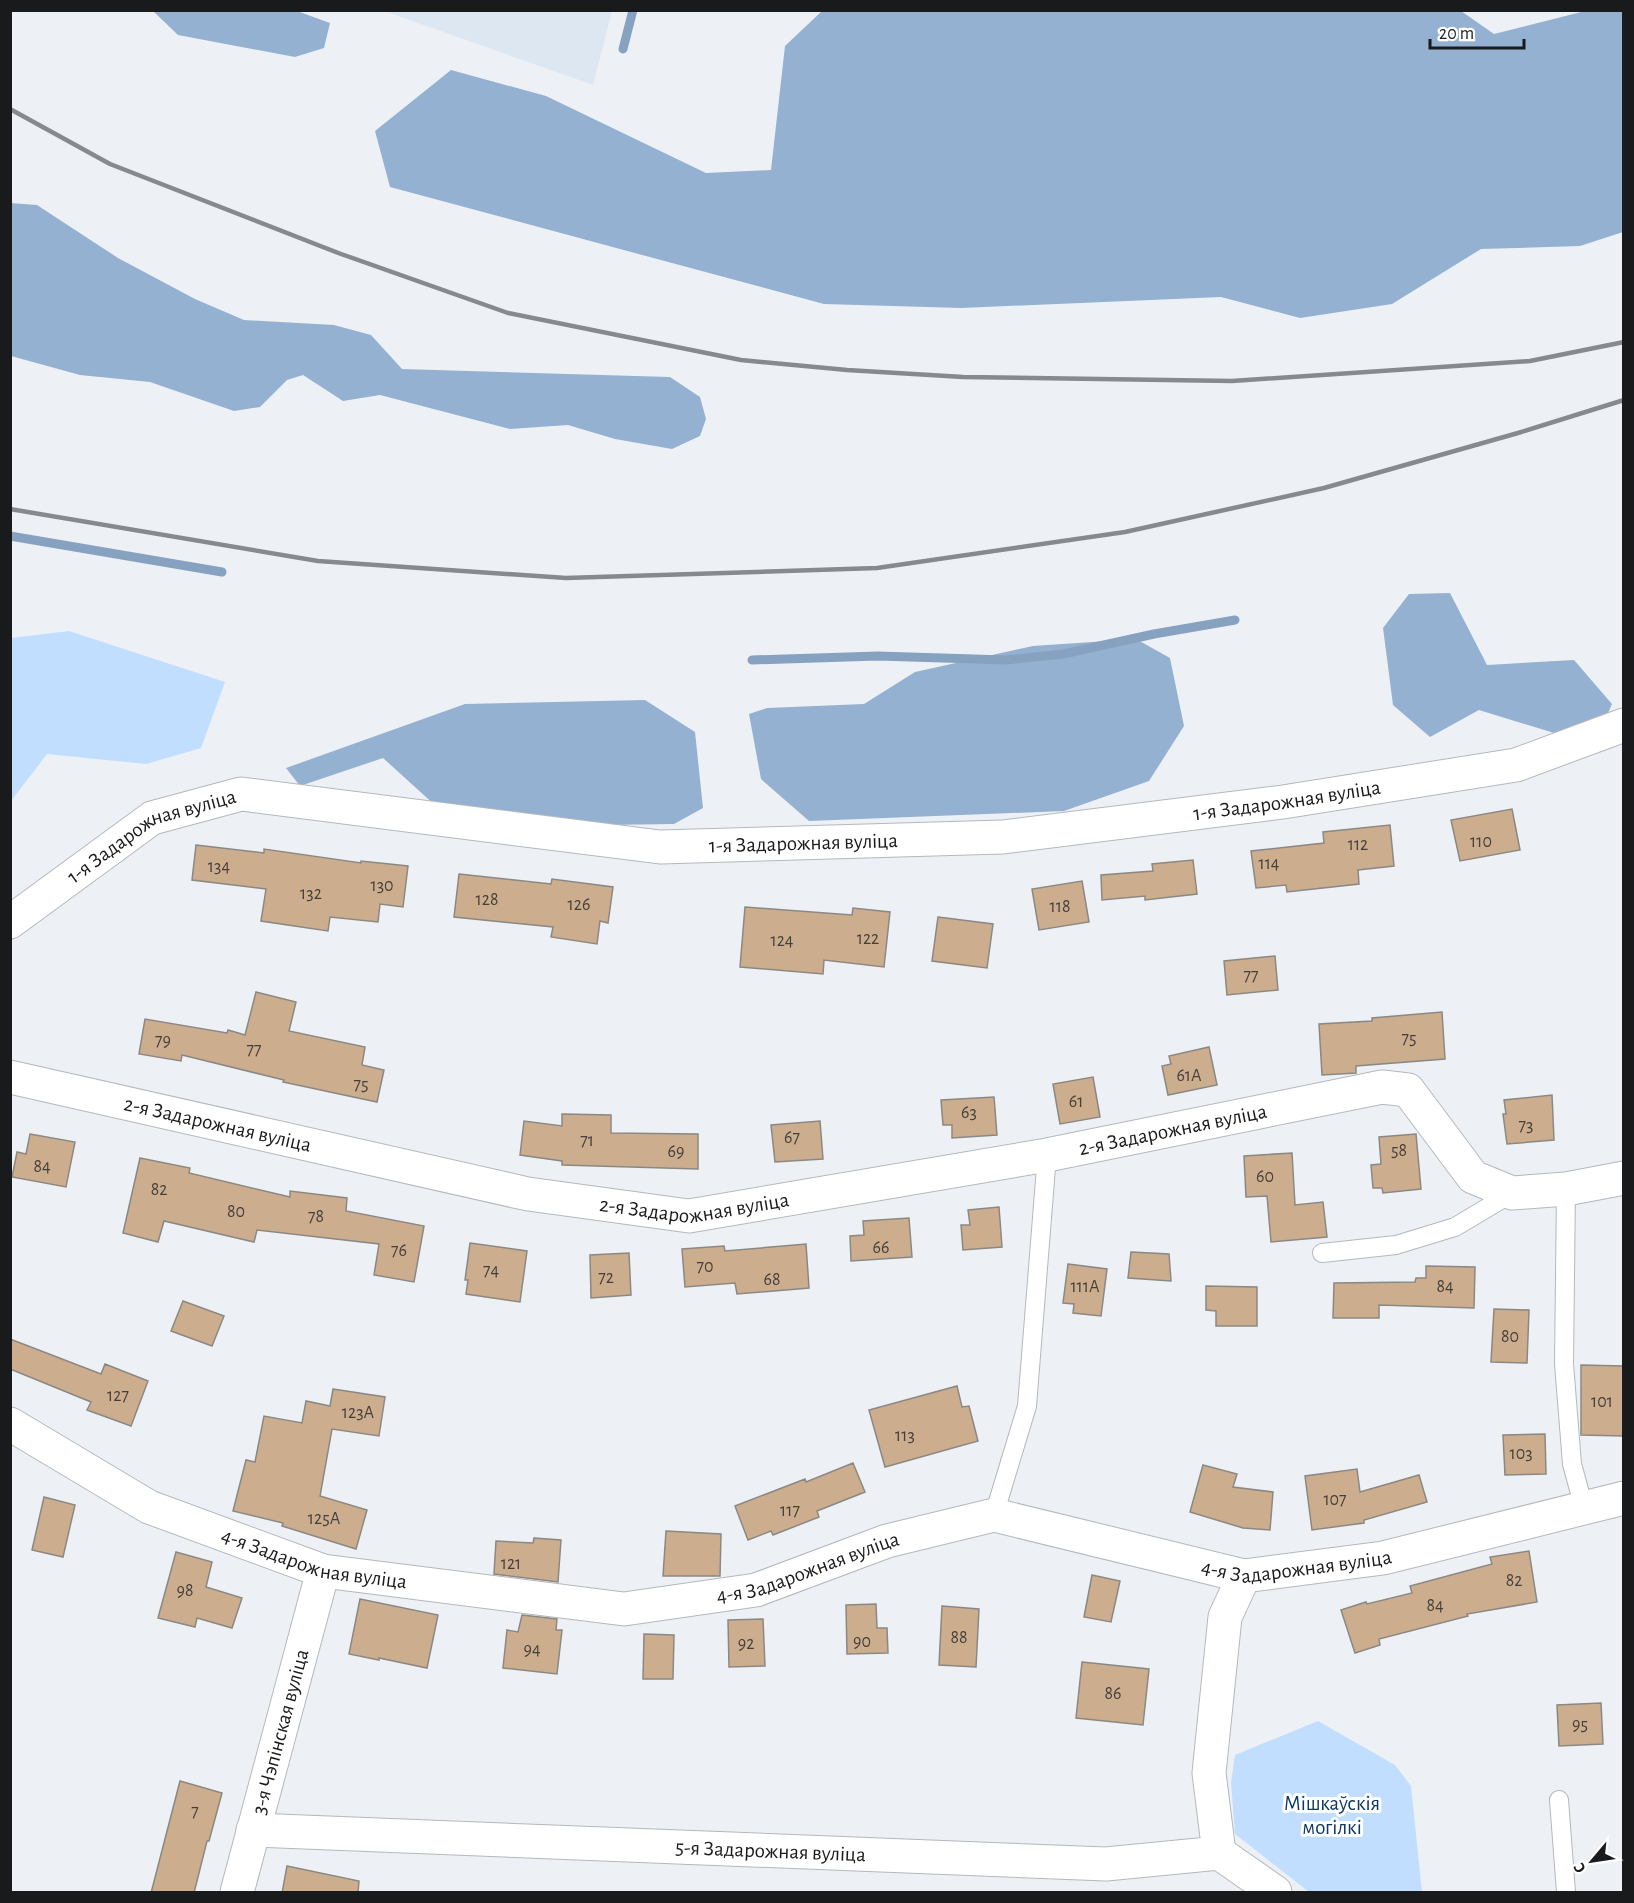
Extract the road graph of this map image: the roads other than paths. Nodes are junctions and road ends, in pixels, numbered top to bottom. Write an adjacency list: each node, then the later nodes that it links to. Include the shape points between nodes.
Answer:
1 (1623, 725): 2 (street, 1-я Задарожная вуліца, via 1516,765 1283,802 1003,837 660,847 241,794 152,818)
2 (10, 922)
3 (10, 1077): 4 (street, 2-я Задарожная вуліца, via 528,1194 689,1216)
4 (1047, 1155): 7 (street, 2-я Задарожная вуліца, via 1382,1087 1408,1090 1473,1177); 12 (lane, via 1027,1406)
5 (1623, 1178): 6 (street)
6 (1566, 1189): 7 (street); 11 (lane, via 1564,1364 1572,1464)
7 (1512, 1193): 8 (lane, via 1455,1227 1396,1245)
8 (1322, 1253)
9 (10, 1424): 13 (street, 4-я Задарожная вуліца, via 149,1507)
10 (1623, 1498): 11 (street, 4-я Задарожная вуліца)
11 (1584, 1508): 14 (street, 4-я Задарожная вуліца, via 1383,1558)
12 (994, 1515): 13 (street, 4-я Задарожная вуліца, via 887,1540 756,1590 624,1609); 14 (street, 4-я Задарожная вуліца)
13 (323, 1571): 16 (street, 3-я Чэпінская вуліца)
14 (1244, 1576): 17 (street, via 1225,1617 1209,1773)
15 (1559, 1800): 20 (lane)
16 (252, 1830): 17 (street, 5-я Задарожная вуліца, via 1106,1864); 18 (street, 3-я Чэпінская вуліца)
17 (1219, 1853): 19 (street)
18 (237, 1893)
19 (1275, 1893)
20 (1566, 1893)

